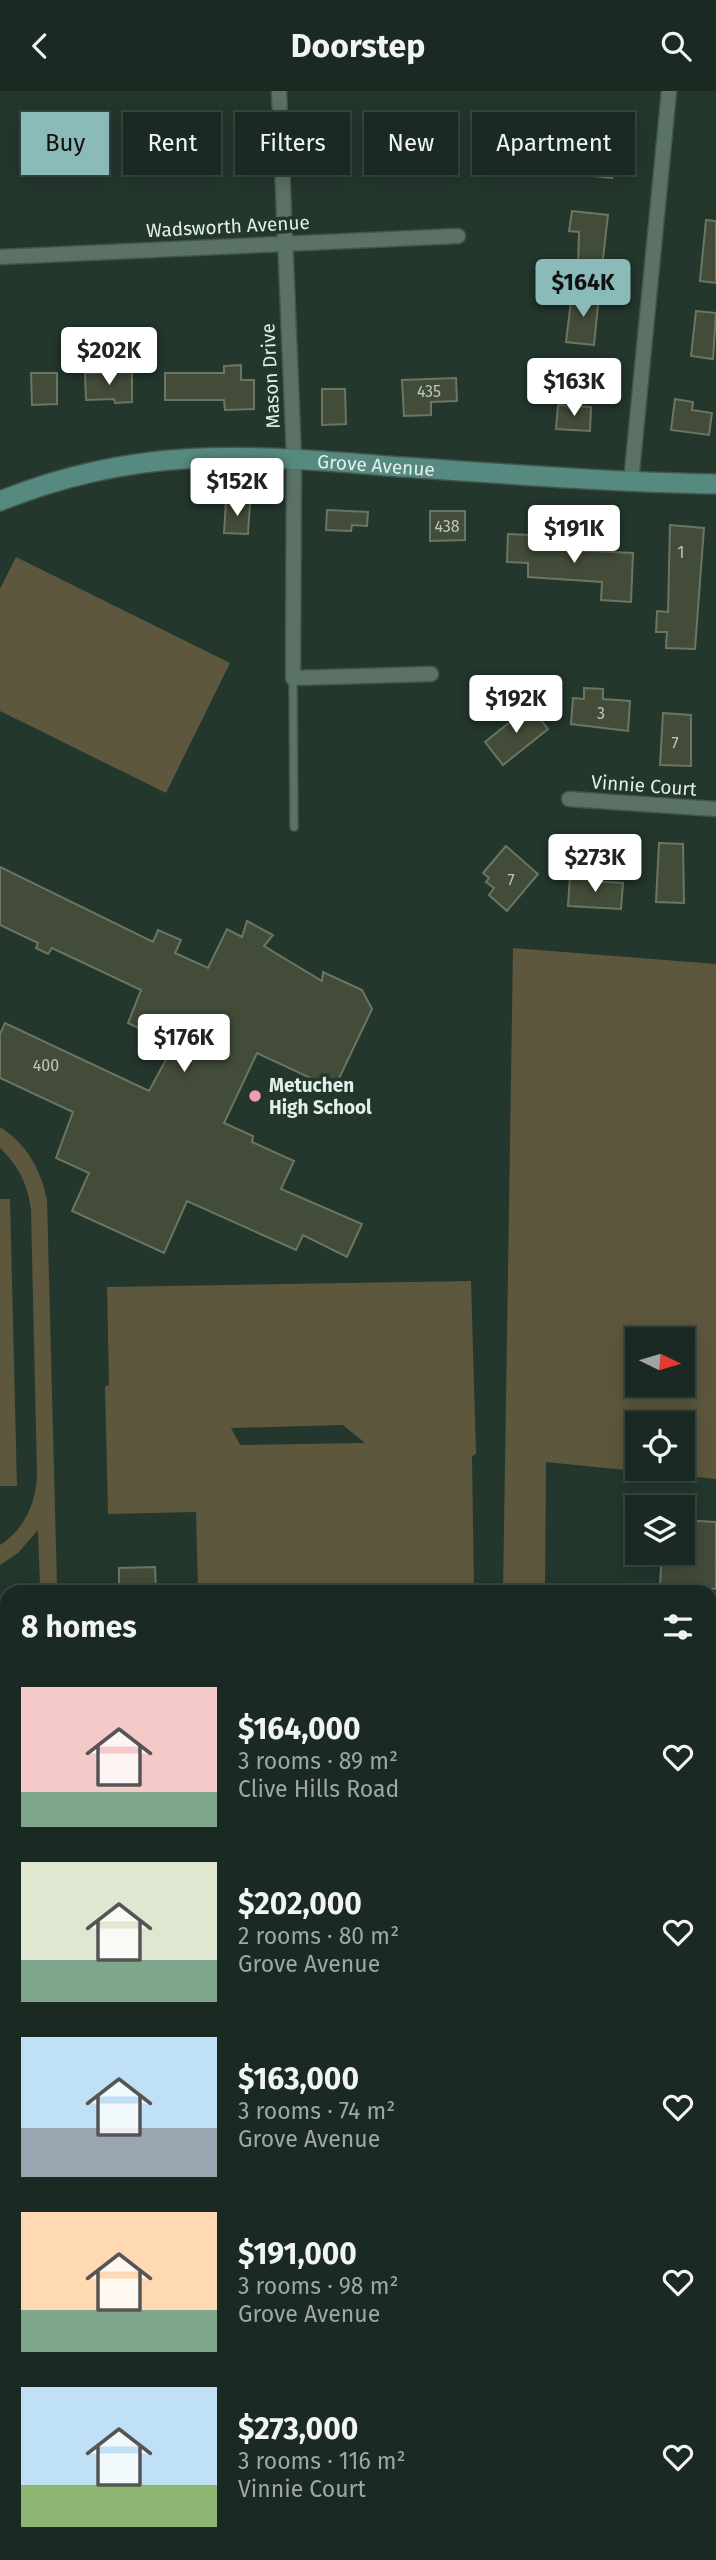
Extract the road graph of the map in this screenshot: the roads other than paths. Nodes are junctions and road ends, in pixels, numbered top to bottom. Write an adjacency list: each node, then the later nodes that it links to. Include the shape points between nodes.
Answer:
1 (279, 91): 4 (street, Mason Drive)
2 (669, 91): 7 (street)
3 (458, 236): 4 (street, Wadsworth Avenue)
4 (283, 242): 5 (street, Wadsworth Avenue); 6 (street, Mason Drive)
5 (0, 257)
6 (294, 457): 7 (street, Grove Avenue); 9 (street, Grove Avenue, via 156,460 74,475); 11 (street, Mason Drive)
7 (631, 481): 8 (street, Grove Avenue)
8 (716, 484)
9 (0, 501)
10 (431, 674): 11 (street)
11 (293, 678): 14 (lane, Mason Drive)
12 (569, 799): 13 (street, Vinnie Court)
13 (716, 809)
14 (294, 827)

